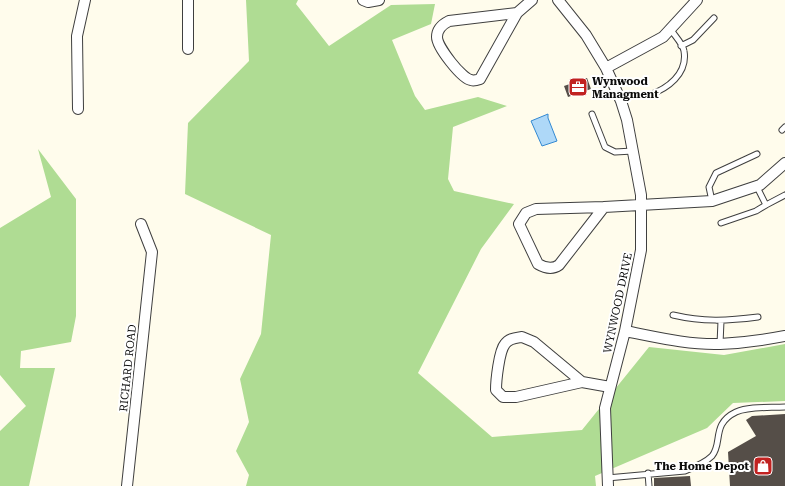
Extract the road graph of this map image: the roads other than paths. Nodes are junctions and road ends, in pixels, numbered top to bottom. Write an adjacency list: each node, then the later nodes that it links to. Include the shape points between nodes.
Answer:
1 (85, 0): 15 (street, via 77,36)
2 (188, 0): 12 (street)
3 (363, 0): 4 (street)
4 (379, 0)
5 (532, 0): 8 (street)
6 (558, 0): 13 (street, WYNWOOD DRIVE, via 586,34)
7 (697, 0): 10 (street)
8 (517, 13): 8 (street, via 449,21 442,24 438,31 439,45 464,77 470,80 480,79)
9 (714, 18): 11 (lane, via 693,40)
10 (671, 30): 11 (lane); 13 (street, via 663,37)
11 (681, 46): 14 (lane, via 684,51 683,65 675,79 663,90)
12 (188, 49)
13 (606, 68): 17 (street, WYNWOOD DRIVE, via 627,120)
14 (649, 95)
15 (78, 109)
16 (592, 114): 17 (lane, via 605,148 615,152)
17 (633, 151): 24 (street, WYNWOOD DRIVE)
18 (757, 154): 22 (lane, via 716,173 709,187)
19 (785, 163): 20 (street)
20 (757, 187): 22 (street); 23 (lane)
21 (785, 195): 23 (lane)
22 (712, 202): 24 (street)
23 (766, 205): 26 (lane, via 756,211)
24 (640, 206): 25 (street); 31 (street, WYNWOOD DRIVE, via 642,250)
25 (604, 207): 25 (street, via 536,209 526,213 519,224 538,264 549,268 560,265)
26 (721, 222)
27 (141, 224): 39 (street, RICHARD ROAD, via 152,252)
28 (673, 315): 30 (lane)
29 (758, 317): 30 (lane)
30 (722, 321): 33 (lane)
31 (625, 331): 33 (street, via 677,341); 35 (street, WYNWOOD DRIVE)
32 (785, 336): 33 (street)
33 (720, 344)
34 (582, 382): 34 (street, via 534,342 522,337 513,338 505,344 496,377 496,390 503,397 516,397); 35 (street)
35 (610, 387): 38 (street, WYNWOOD DRIVE, via 605,408)
36 (785, 407): 37 (lane, via 737,411 722,423 717,435 715,452 704,462 685,470)
37 (648, 473): 38 (lane); 40 (lane)
38 (608, 482)
39 (128, 486)
40 (648, 486)

